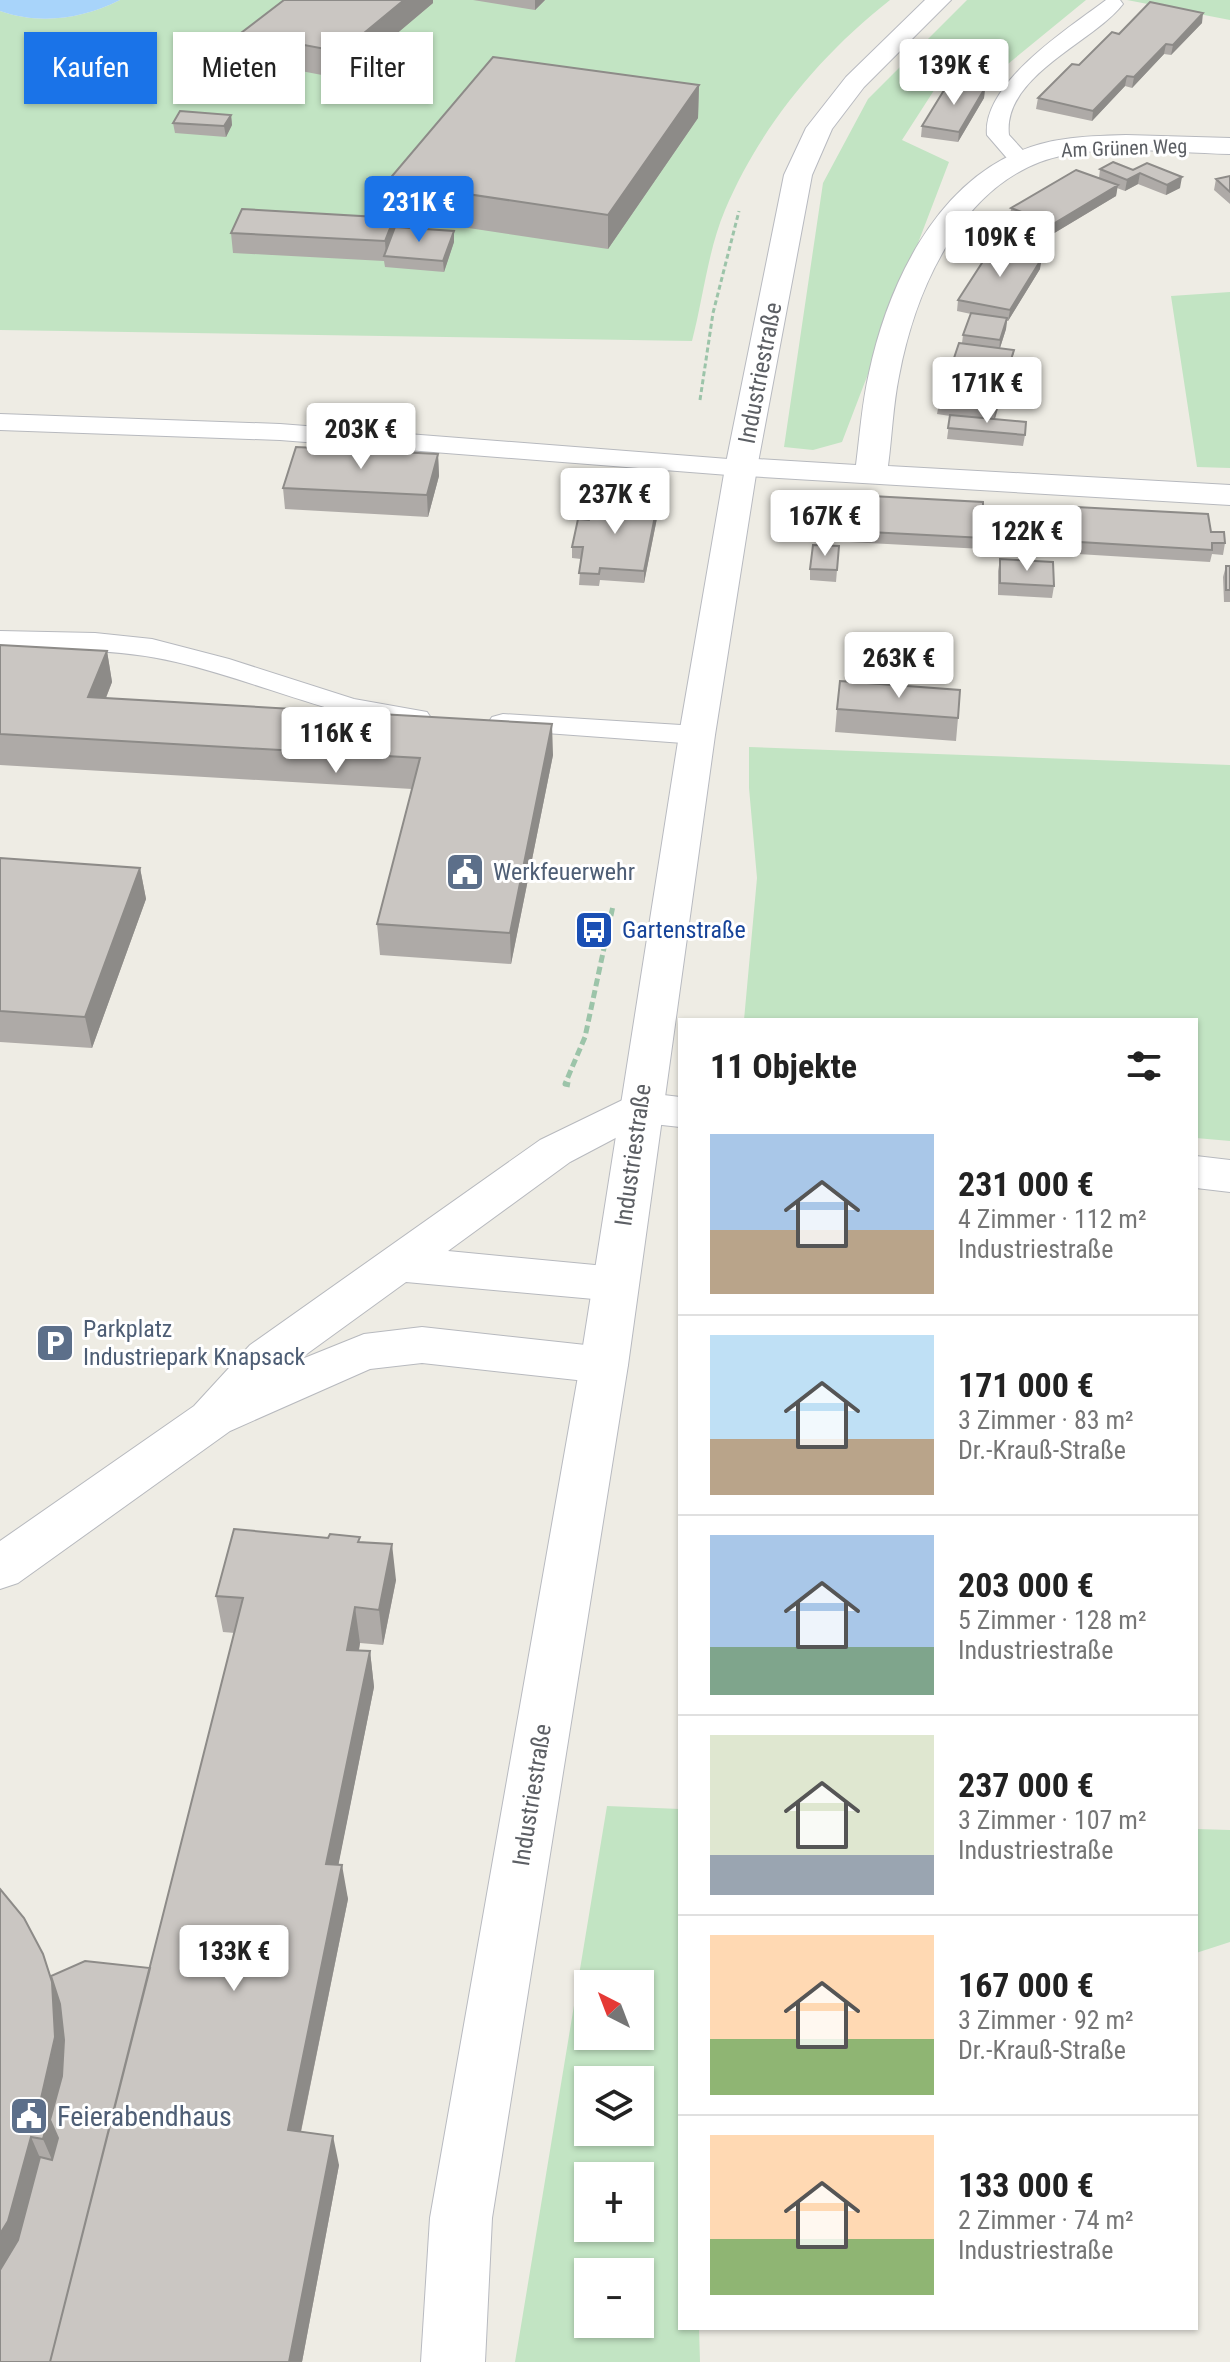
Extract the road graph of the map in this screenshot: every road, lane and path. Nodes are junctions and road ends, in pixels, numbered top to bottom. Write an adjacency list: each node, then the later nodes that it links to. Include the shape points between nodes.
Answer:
1 (939, 0): 6 (main road, Industriestraße, via 855,82 819,128 798,175)
2 (1113, 4): 4 (lane, via 1026,74 1003,106 996,129 1002,144)
3 (1230, 146): 4 (main road, Am Grünen Weg, via 1065,147)
4 (1020, 159): 7 (main road, Am Grünen Weg, via 987,177 947,220 917,277 890,348)
5 (0, 422): 6 (lane, via 280,432)
6 (741, 468): 7 (main road); 12 (main road, Industriestraße)
7 (871, 473): 8 (main road)
8 (1230, 495)
9 (0, 640): 10 (lane, via 151,647 374,715)
10 (451, 720)
11 (482, 722): 12 (lane)
12 (697, 735): 13 (main road, Industriestraße)
13 (660, 1109): 16 (main road, via 555,1151); 17 (main road, Industriestraße)
14 (1198, 1172): 15 (main road)
15 (1230, 1176)
16 (399, 1264): 17 (main road); 19 (main road, via 267,1358)
17 (616, 1284): 18 (main road, Industriestraße)
18 (604, 1365): 19 (main road, via 422,1345 364,1352); 21 (main road, Industriestraße, via 461,2218)
19 (211, 1420): 20 (main road)
20 (0, 1568)
21 (453, 2362)

